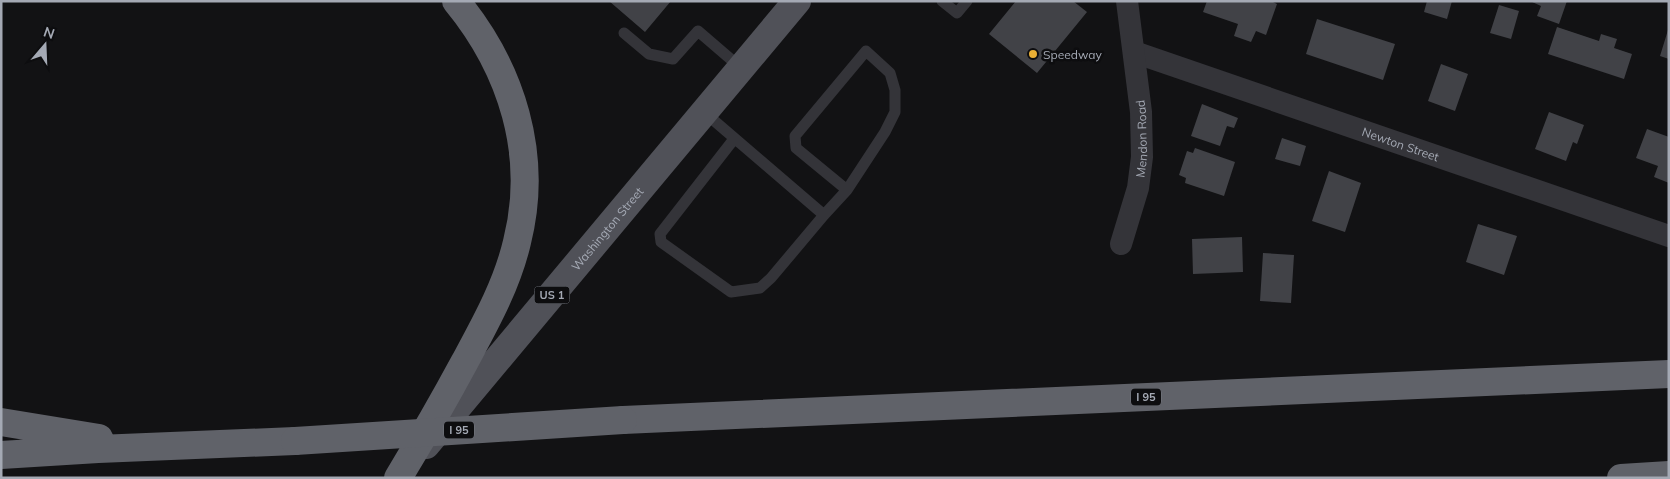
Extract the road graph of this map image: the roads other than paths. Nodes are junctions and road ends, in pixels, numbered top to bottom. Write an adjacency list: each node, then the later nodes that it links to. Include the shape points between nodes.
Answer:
1 (456, 1): 20 (highway, via 489,46 518,116 524,151 524,206 518,242 489,316)
2 (942, 1): 3 (lane, via 957,13)
3 (967, 1)
4 (1127, 1): 7 (street, Mendon Road)
5 (794, 2): 8 (main road, Washington Street / US 1)
6 (624, 32): 8 (lane, via 649,54 673,59 698,31)
7 (1134, 52): 13 (street, Newton Street); 14 (street, Mendon Road, via 1142,157 1138,188)
8 (741, 68): 9 (main road, Washington Street / US 1)
9 (704, 112): 10 (lane); 20 (main road, Washington Street / US 1)
10 (734, 139): 12 (lane); 12 (lane, via 660,234 662,242 731,292 760,288)
11 (847, 190): 11 (lane, via 796,148 795,136 866,51 890,73 895,90 895,112); 12 (lane)
12 (824, 215)
13 (1669, 236)
14 (1121, 244)
15 (1669, 374): 17 (highway, I 95, bridge, via 623,420 295,441)
16 (1, 422): 17 (highway)
17 (155, 446): 18 (highway, I 95)
18 (1, 455)
19 (1669, 476): 21 (highway)
20 (398, 478)
21 (1621, 478)

